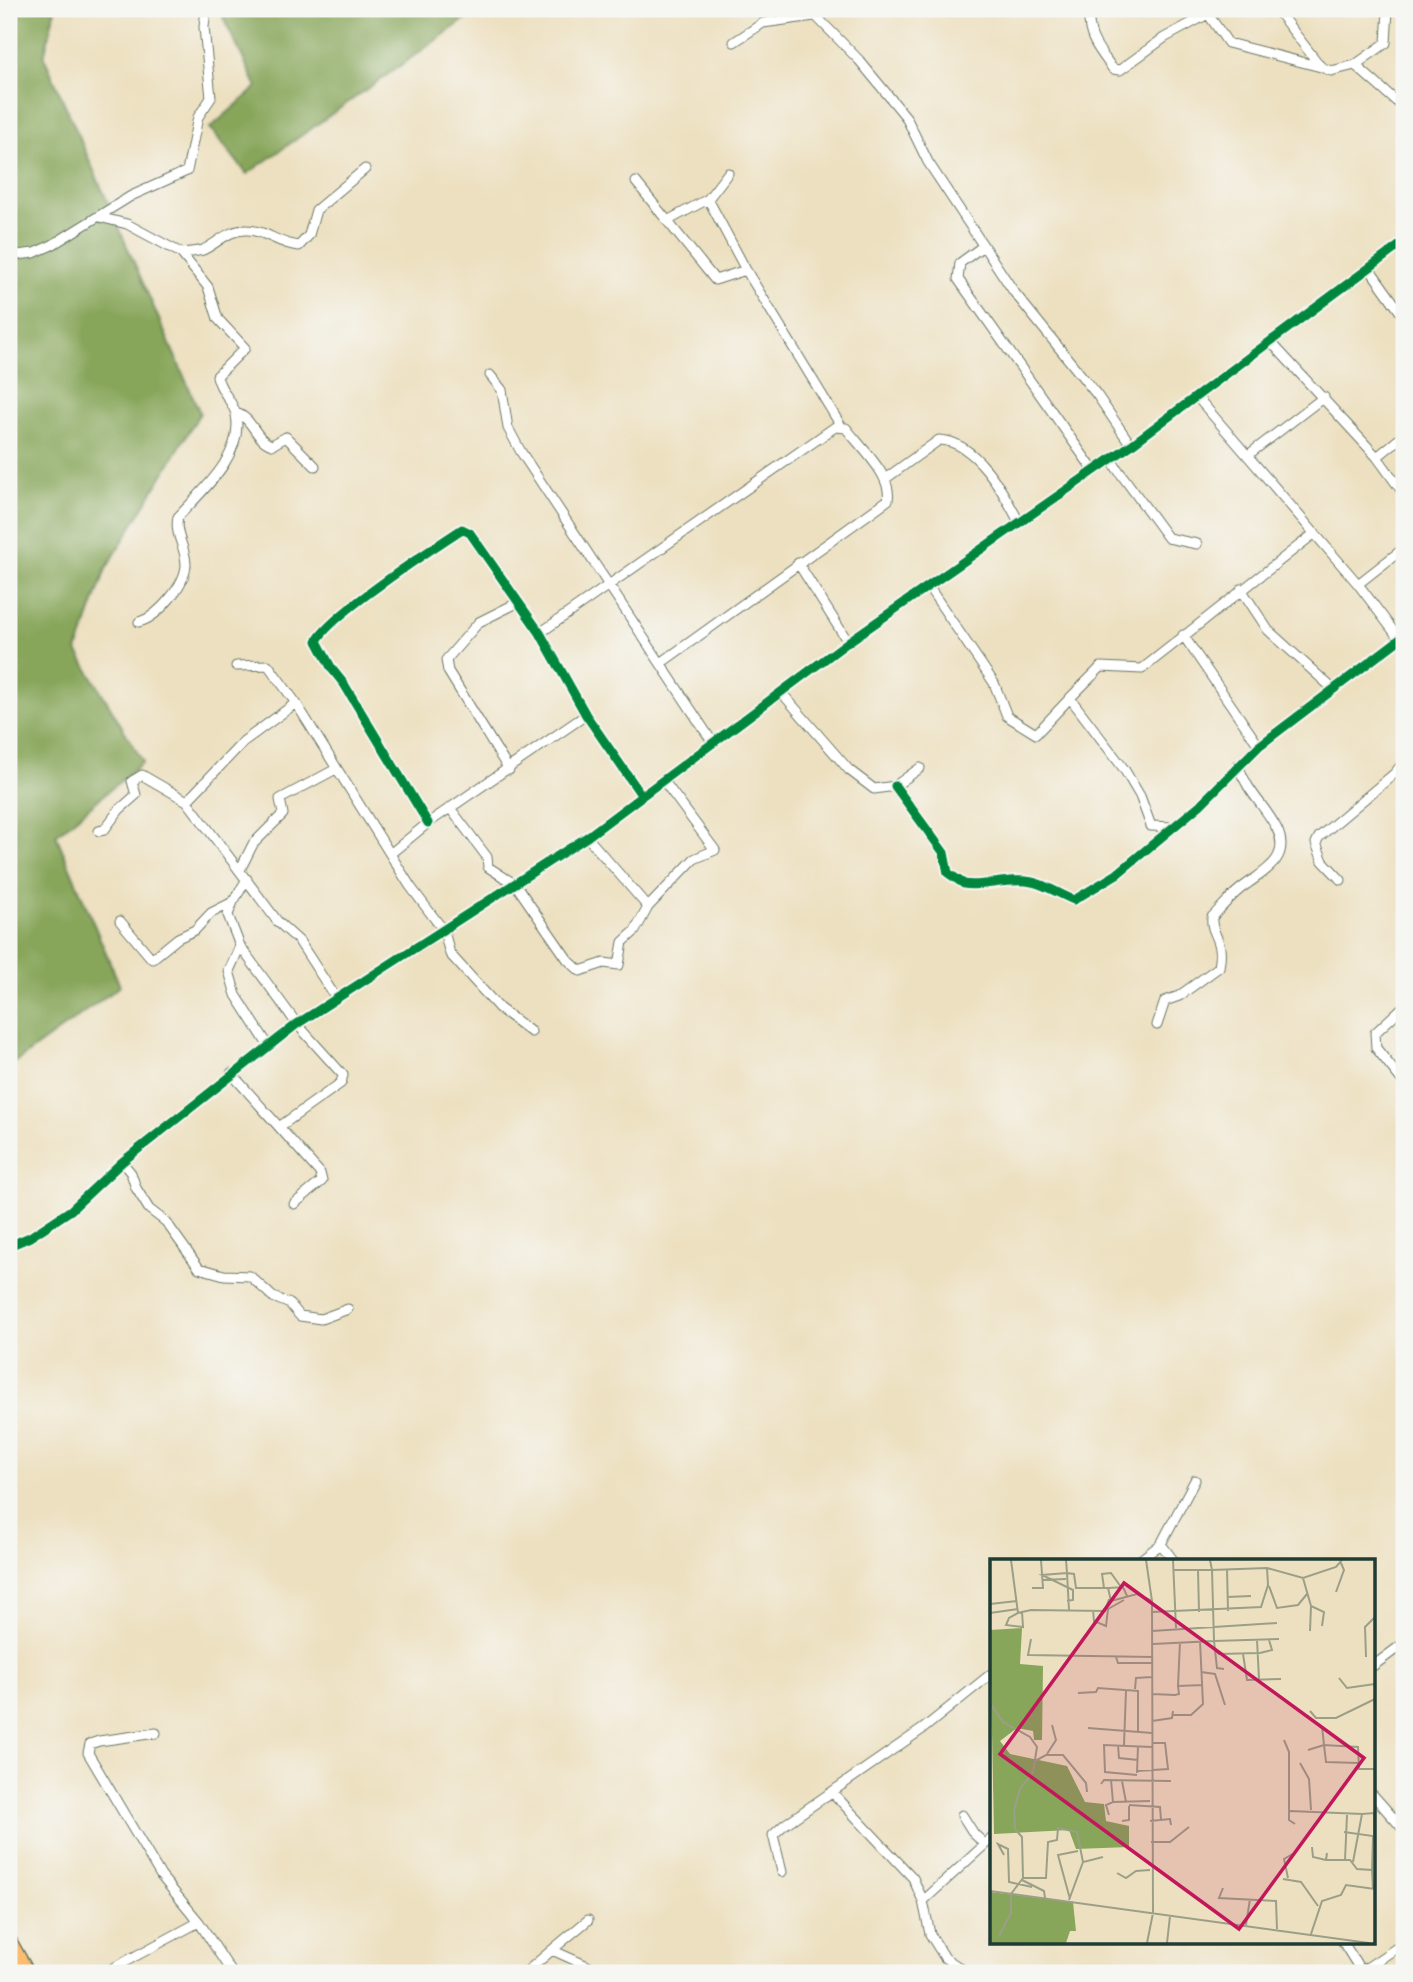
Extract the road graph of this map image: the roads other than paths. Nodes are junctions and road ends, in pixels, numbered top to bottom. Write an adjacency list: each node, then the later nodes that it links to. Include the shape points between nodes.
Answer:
1 (206, 9): 16 (street, via 211,98 198,117 187,171 131,196)
2 (1089, 9): 6 (street, via 1088,27 1095,45 1113,69 1120,70)
3 (1198, 9): 6 (street)
4 (1276, 9): 10 (street)
5 (1388, 9): 9 (street, via 1385,43)
6 (1213, 11): 10 (street, via 1228,43)
7 (811, 12): 8 (street, via 763,23); 19 (street, via 906,117 928,163)
8 (734, 42)
9 (1355, 65): 10 (street, via 1331,71); 11 (street)
10 (1321, 68)
11 (1404, 108)
12 (365, 169): 20 (street, via 316,210 309,235 299,246 281,245 245,229 219,238 203,250)
13 (728, 173): 15 (street)
14 (636, 182): 17 (street)
15 (708, 199): 17 (street); 23 (street)
16 (99, 217): 20 (street, via 138,229); 21 (street, via 34,253)
17 (670, 220): 23 (street, via 715,280)
18 (1404, 242): 22 (street)
19 (983, 246): 32 (street); 37 (street, via 960,263 958,279)
20 (181, 253): 29 (street, via 208,287 218,319 244,344 244,351 217,376 220,390)
21 (9, 256)
22 (1369, 268): 24 (street); 25 (street)
23 (746, 270): 30 (street)
24 (1404, 317)
25 (1270, 341): 27 (street); 28 (street)
26 (490, 374): 46 (street, via 502,390 508,428 521,452)
27 (1197, 397): 32 (street); 33 (street)
28 (1324, 397): 33 (street); 34 (street)
29 (236, 413): 36 (street, via 244,415 264,443 272,445 286,437); 50 (street, via 235,441 228,457 178,517 175,529 186,562 185,577 159,613)
30 (841, 426): 38 (street); 46 (street)
31 (1404, 435): 34 (street)
32 (1131, 445): 35 (street)
33 (1248, 455): 41 (street)
34 (1377, 457): 39 (street)
35 (1110, 459): 37 (street); 42 (street, via 1168,538)
36 (315, 466)
37 (1094, 471): 40 (street)
38 (885, 479): 40 (street, via 939,440 950,440 975,458); 44 (street, via 888,500)
39 (1404, 494)
40 (1019, 522): 47 (street)
41 (1315, 533): 45 (street); 48 (street)
42 (1197, 544)
43 (1404, 548): 45 (street)
44 (798, 564): 53 (street); 55 (street)
45 (1358, 584): 54 (street)
46 (611, 586): 51 (street); 55 (street)
47 (928, 586): 53 (street); 59 (street, via 994,683 1007,716 1036,734)
48 (1241, 589): 52 (street); 57 (street, via 1268,630)
49 (517, 603): 51 (street); 68 (street, via 479,622 446,660 448,671); 76 (street, via 470,533 462,529 359,602 317,641)
50 (139, 622)
51 (540, 634): 61 (street)
52 (1183, 635): 59 (street, via 1142,669 1101,667); 63 (street)
53 (848, 642): 58 (street)
54 (1402, 642): 57 (street)
55 (661, 663): 62 (street)
56 (236, 666): 60 (street, via 268,665)
57 (1332, 688): 63 (street)
58 (781, 692): 62 (street); 71 (street, via 849,770 874,789)
59 (1070, 698): 77 (street, via 1124,769 1151,826)
60 (296, 703): 67 (street); 74 (street, via 244,741)
61 (586, 715): 68 (street); 72 (street)
62 (713, 743): 69 (street)
63 (1259, 746): 65 (street)
64 (1404, 762): 83 (street, via 1319,837 1323,861)
65 (1238, 765): 77 (street); 93 (street, via 1246,787 1277,830 1279,851 1268,872 1248,883 1212,917 1222,950 1219,967 1165,1001)
66 (920, 768): 71 (street)
67 (335, 769): 80 (street); 81 (street, via 280,799 283,814 253,844)
68 (509, 770): 75 (street)
69 (663, 780): 72 (street); 86 (street, via 715,850 694,859)
70 (1404, 785): 73 (street)
71 (895, 786): 77 (street, via 944,853 948,873 970,886 990,881 1034,882 1074,900 1117,874)
72 (642, 796): 79 (street)
73 (1404, 796)
74 (187, 801): 78 (street, via 142,775 132,781 136,795); 81 (street)
75 (450, 808): 76 (street); 84 (street, via 487,857 488,867)
76 (428, 823): 80 (street)
77 (1173, 827)
78 (99, 831)
79 (587, 837): 84 (street); 86 (street)
80 (390, 854): 88 (street)
81 (241, 868): 82 (street)
82 (247, 878): 85 (street); 90 (street, via 278,922 299,941)
83 (1341, 880)
84 (516, 885): 86 (street, via 580,971 604,963 619,965 623,943); 88 (street)
85 (233, 902): 87 (street, via 211,913 205,923 152,959); 89 (street, via 228,915)
86 (648, 907)
87 (120, 921)
88 (444, 931): 90 (street); 94 (street, via 450,954 499,1007)
89 (240, 946): 92 (street); 95 (street, via 229,971 236,995)
90 (336, 998): 92 (street)
91 (1404, 1006): 97 (street, via 1375,1033 1376,1048)
92 (297, 1024): 95 (street); 98 (street, via 343,1076 341,1083)
93 (1157, 1025)
94 (531, 1032)
95 (268, 1045): 96 (street)
96 (232, 1073): 98 (street); 99 (street)
97 (1404, 1083)
98 (279, 1127): 100 (street, via 320,1173 321,1181)
99 (122, 1162): 101 (street, via 71,1210); 102 (street, via 149,1209 166,1222 198,1268 250,1276 300,1316 321,1319)
100 (294, 1204)
101 (9, 1246)
102 (348, 1310)
103 (1195, 1480): 104 (street)
104 (1161, 1544): 105 (street); 106 (street)
105 (1141, 1559)
106 (1172, 1559)
107 (1404, 1643): 108 (street)
108 (1374, 1665)
109 (990, 1675): 111 (street, via 924,1728)
110 (156, 1733): 119 (street, via 99,1741 90,1744 88,1753 161,1876)
111 (831, 1792): 116 (street, via 773,1835); 117 (street, via 913,1878)
112 (1374, 1795): 114 (street)
113 (962, 1815): 115 (street, via 974,1834)
114 (1404, 1830)
115 (988, 1841): 117 (street)
116 (782, 1872)
117 (923, 1901): 130 (street, via 930,1934 945,1958)
118 (588, 1920): 123 (street)
119 (199, 1922): 126 (street); 127 (street)
120 (9, 1941): 125 (main road)
121 (1404, 1943): 124 (street)
122 (1344, 1944): 124 (street)
123 (552, 1950): 128 (street); 129 (street)
124 (1360, 1972)
125 (27, 1973)
126 (104, 1973)
127 (232, 1973)
128 (526, 1973)
129 (603, 1973)
130 (968, 1973)

